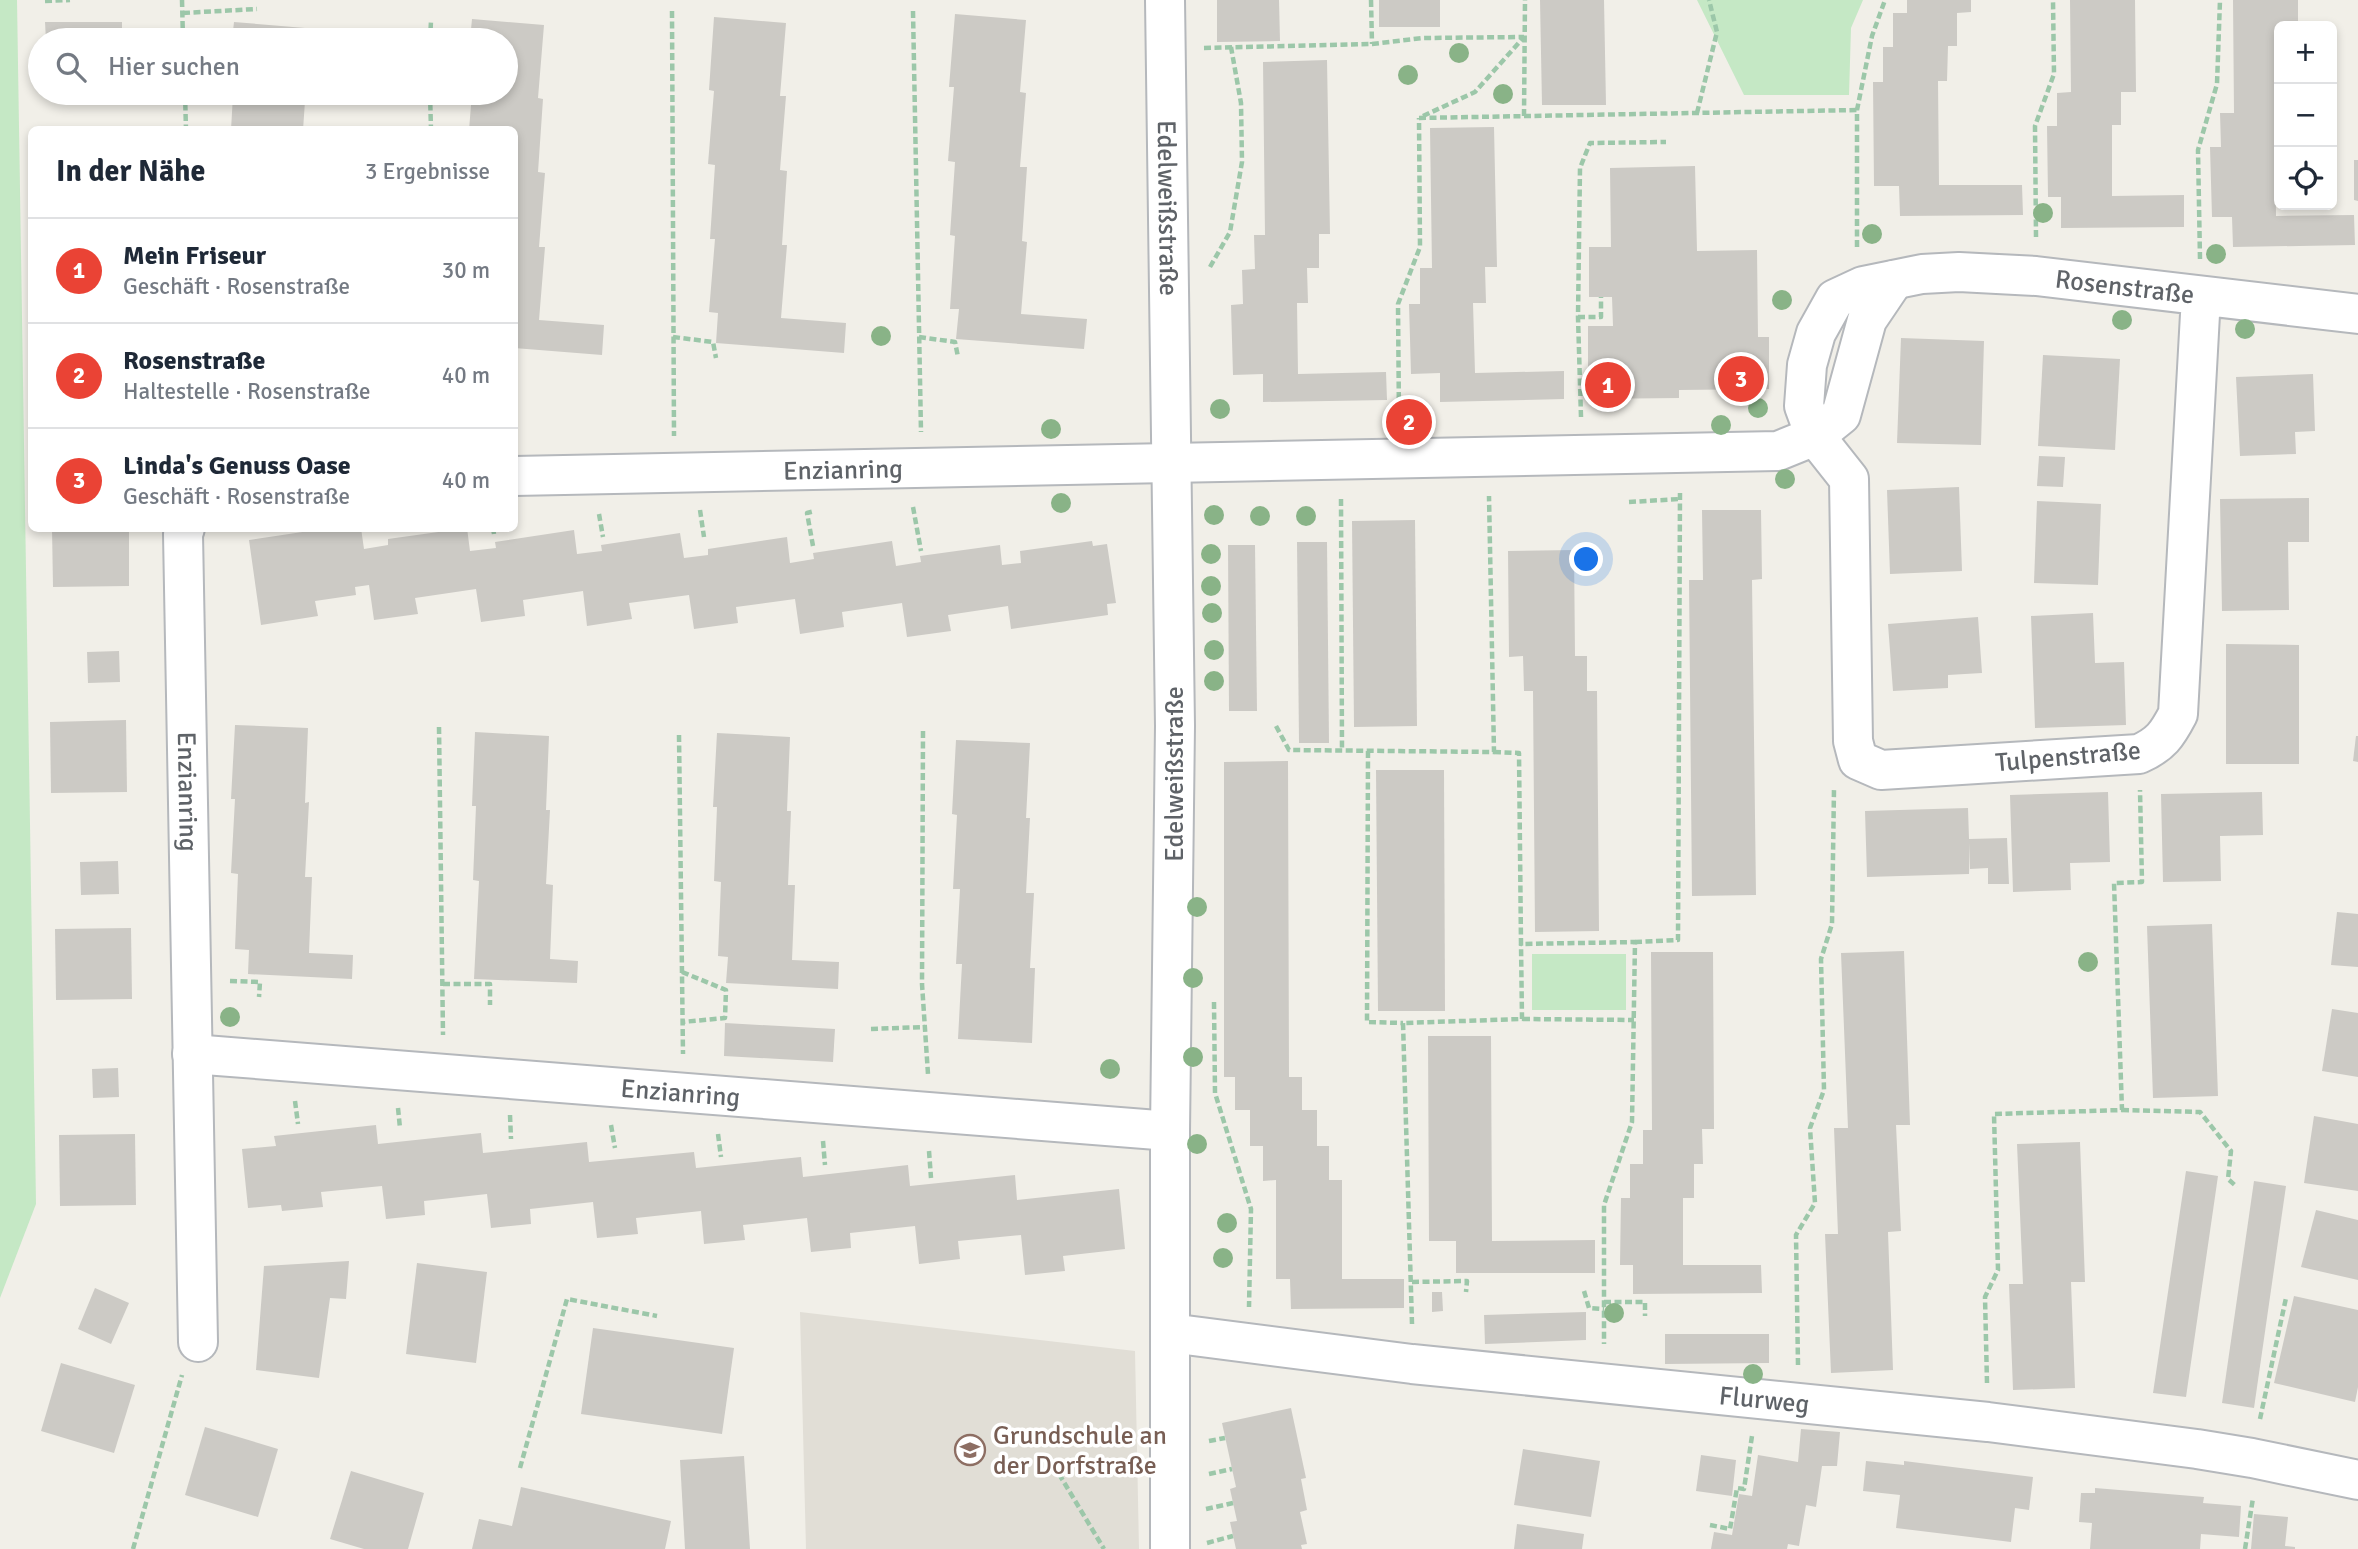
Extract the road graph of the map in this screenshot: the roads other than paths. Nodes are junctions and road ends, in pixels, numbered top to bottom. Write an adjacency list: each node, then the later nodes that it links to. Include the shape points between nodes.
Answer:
1 (1165, 0): 5 (street, Edelweißstraße)
2 (2201, 277): 3 (street, Rosenstraße); 4 (street, Rosenstraße, via 1959,272 1894,280 1867,320 1841,415); 4 (street, Tulpenstraße, via 2178,714 2156,747 2139,754 1881,770 1858,760 1853,741 1849,479)
3 (2358, 314)
4 (1815, 436): 5 (street, Rosenstraße, via 1778,451)
5 (1170, 462): 6 (street, Enzianring); 9 (street, Edelweißstraße, via 1175,740)
6 (518, 476)
7 (184, 532): 8 (street, Enzianring)
8 (192, 1054): 9 (street, Enzianring); 11 (street, Enzianring)
9 (1170, 1131): 10 (street, Edelweißstraße)
10 (1170, 1333): 12 (street, Flurweg, via 1412,1364 1988,1422 2255,1459); 13 (street, Edelweißstraße)
11 (198, 1342)
12 (2358, 1480)
13 (1170, 1549)

